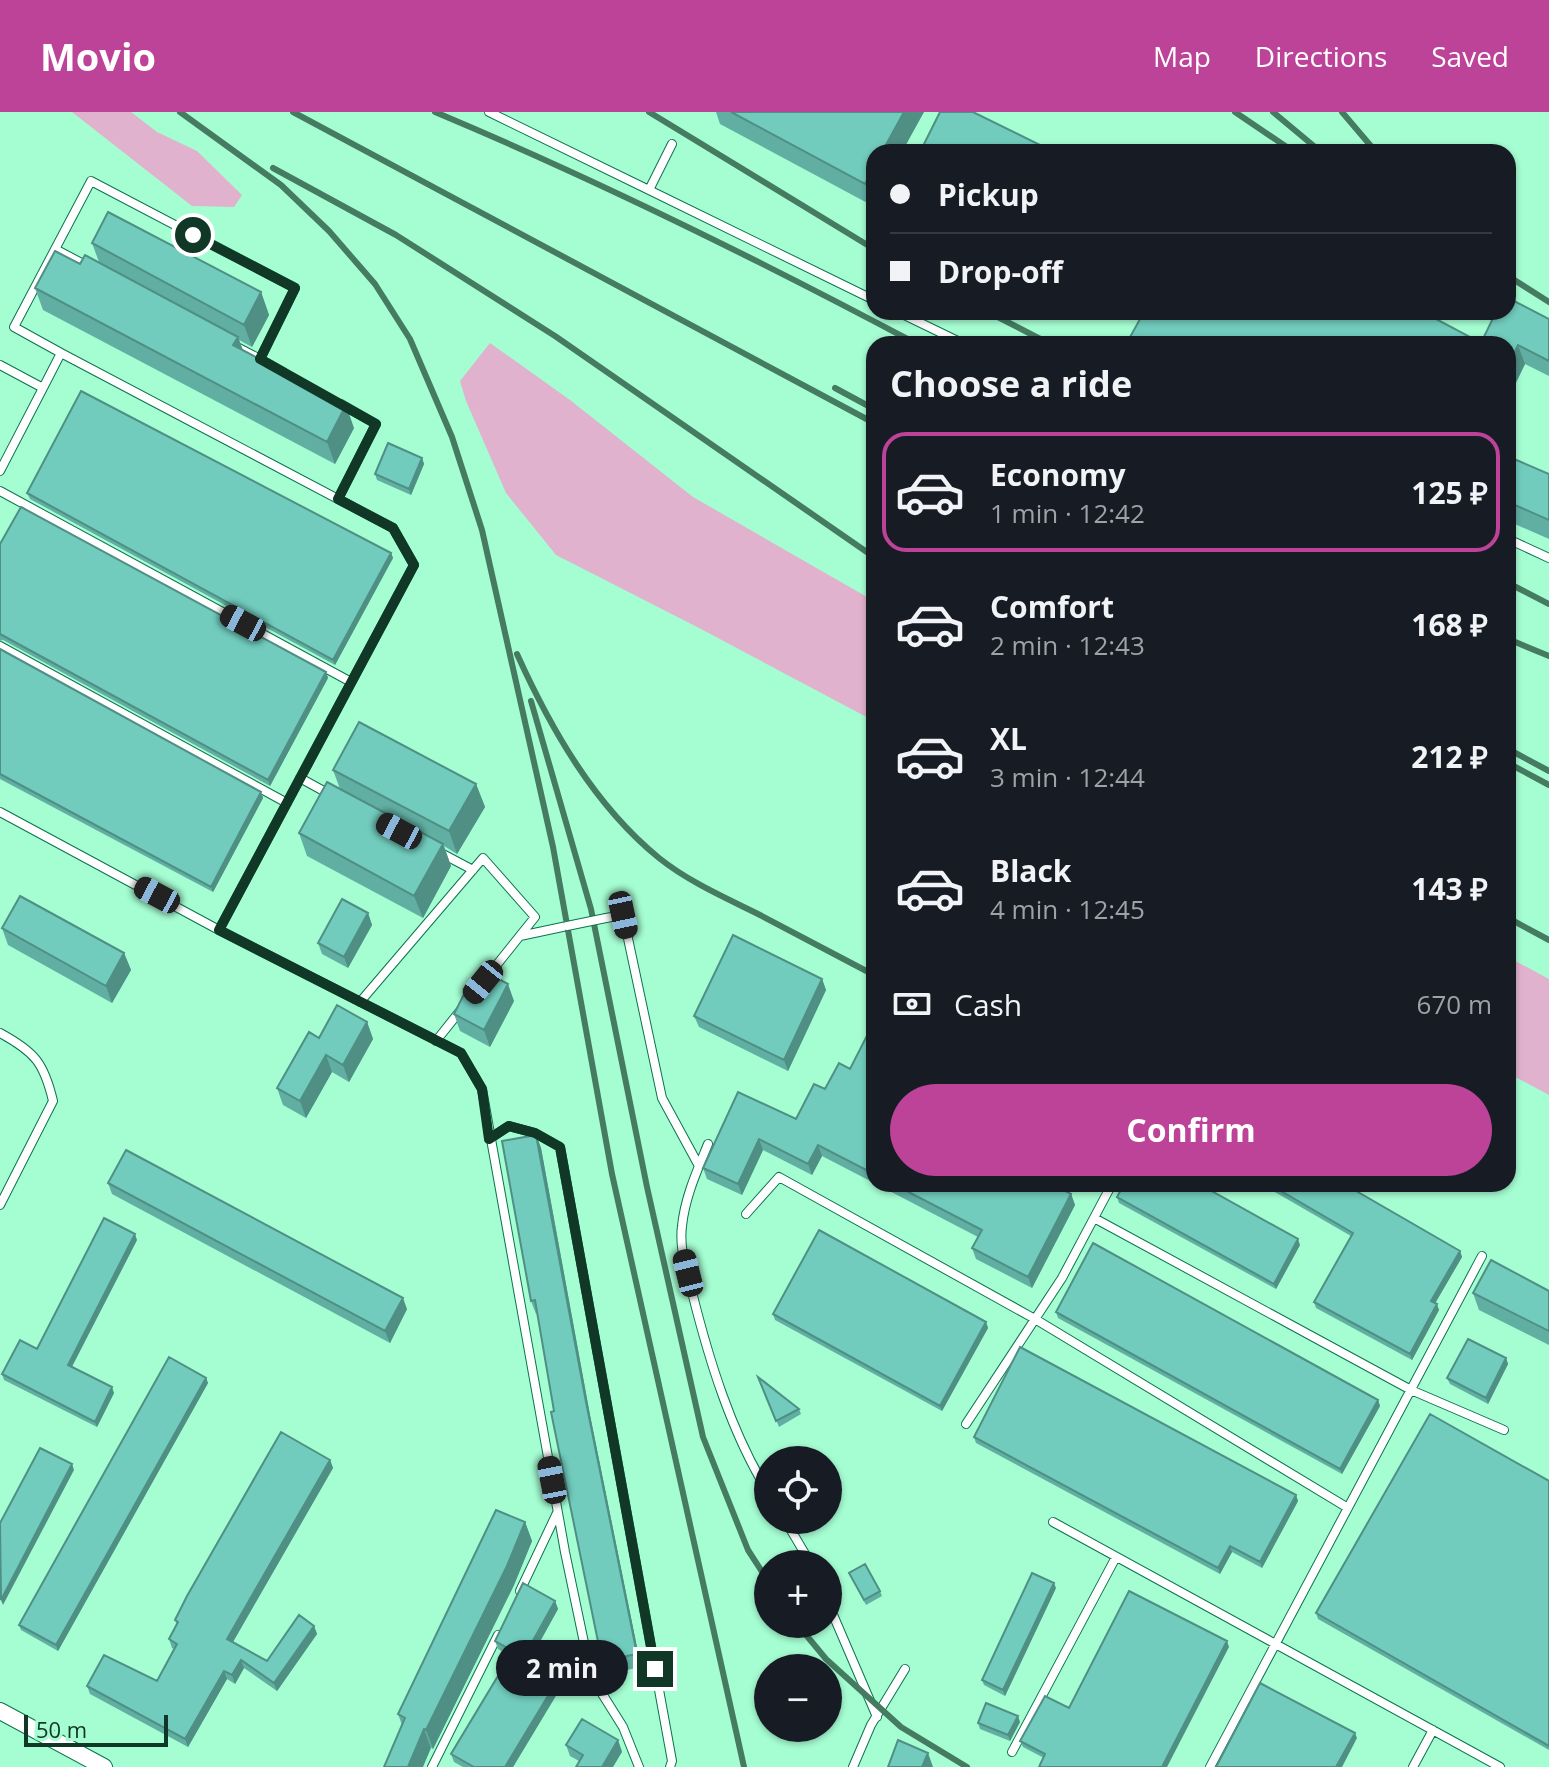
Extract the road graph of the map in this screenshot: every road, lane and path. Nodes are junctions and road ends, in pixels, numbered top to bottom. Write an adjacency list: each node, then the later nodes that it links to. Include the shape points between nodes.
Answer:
1 (489, 112): 3 (lane)
2 (672, 144): 3 (lane)
3 (649, 190): 6 (lane)
4 (55, 249): 5 (lane); 10 (lane, via 14,327); 11 (lane, via 91,181 295,288)
5 (96, 271)
6 (866, 296)
7 (914, 320): 8 (lane)
8 (948, 336)
9 (232, 344): 11 (lane)
10 (61, 353): 14 (lane); 18 (lane)
11 (260, 359): 13 (lane)
12 (0, 365): 14 (lane)
13 (286, 373)
14 (43, 388): 16 (lane)
15 (338, 403): 18 (lane, via 376,424)
16 (0, 471)
17 (0, 491): 22 (lane)
18 (338, 499): 22 (lane, via 393,528 414,565)
19 (1516, 543): 20 (lane)
20 (1549, 558)
21 (0, 646): 25 (lane)
22 (351, 682): 23 (lane)
23 (300, 778): 24 (lane); 25 (lane)
24 (340, 799)
25 (287, 803): 29 (lane)
26 (0, 812): 29 (lane)
27 (433, 849): 28 (lane)
28 (473, 870): 30 (lane, via 483,858 535,917); 32 (lane)
29 (219, 930): 32 (lane)
30 (520, 937): 31 (lane); 38 (lane, bridge, via 623,915 662,1098)
31 (474, 994)
32 (360, 1002): 35 (lane)
33 (464, 1005): 35 (lane)
34 (0, 1033): 40 (lane, via 26,1047 47,1074 53,1101)
35 (436, 1041): 36 (lane, via 461,1053 482,1089)
36 (489, 1139): 50 (lane); 65 (lane, via 509,1126 560,1147)
37 (708, 1144): 38 (lane)
38 (699, 1166): 48 (lane, via 687,1196 682,1248 706,1347)
39 (1108, 1192): 42 (lane)
40 (0, 1205)
41 (746, 1214): 44 (lane, via 779,1177)
42 (1094, 1218): 44 (lane); 45 (lane)
43 (1482, 1256): 45 (lane)
44 (1035, 1319): 46 (lane); 49 (lane)
45 (1411, 1390): 47 (lane); 49 (lane)
46 (966, 1424)
47 (1504, 1430)
48 (754, 1469)
49 (1348, 1508): 56 (lane)
50 (558, 1511): 53 (lane); 64 (lane, via 591,1676 623,1727)
51 (1053, 1522): 52 (lane)
52 (1116, 1557): 56 (lane); 61 (lane)
53 (518, 1594)
54 (505, 1621): 63 (lane)
55 (842, 1636): 59 (lane)
56 (1276, 1644): 60 (lane); 67 (lane)
57 (905, 1669): 59 (lane)
58 (0, 1711): 62 (street)
59 (877, 1717): 66 (lane)
60 (1433, 1730): 68 (lane); 69 (lane)
61 (1012, 1752)
62 (104, 1767)
63 (432, 1767)
64 (639, 1767)
65 (670, 1767)
66 (853, 1767)
67 (1210, 1767)
68 (1413, 1767)
69 (1500, 1767)

